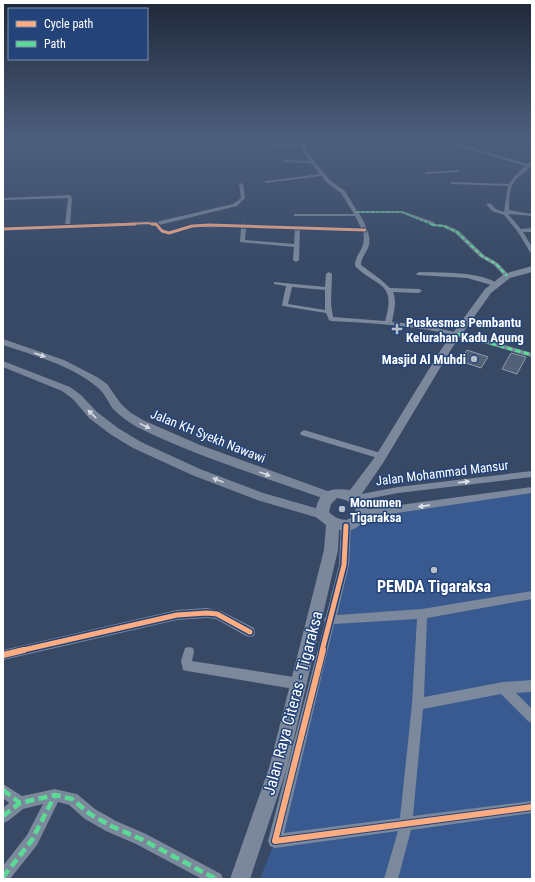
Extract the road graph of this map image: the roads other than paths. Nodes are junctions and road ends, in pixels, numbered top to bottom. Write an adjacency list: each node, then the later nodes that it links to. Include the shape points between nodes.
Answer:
1 (274, 181): 4 (street)
2 (328, 181): 13 (street, via 343,192)
3 (512, 181): 8 (street)
4 (267, 182)
5 (452, 183): 6 (street)
6 (463, 183): 8 (street); 9 (street)
7 (241, 184): 16 (street, via 243,198 235,205)
8 (510, 185): 12 (street)
9 (466, 190)
10 (3, 199): 18 (street, via 68,196 70,198)
11 (488, 204): 12 (street, via 494,210)
12 (506, 212): 15 (street); 23 (street)
13 (357, 214): 14 (street); 21 (street); 30 (street, via 402,212 433,225 452,229)
14 (296, 215)
15 (532, 215)
16 (156, 224): 17 (street, via 162,231 169,233 200,225); 18 (street)
17 (244, 226): 19 (street); 24 (street, via 242,241)
18 (67, 227): 20 (street)
19 (298, 228): 21 (street); 24 (street)
20 (3, 229)
21 (365, 230): 35 (street, via 366,247 358,260 358,266)
22 (532, 230): 23 (street)
23 (520, 231): 25 (street)
24 (296, 246): 26 (street)
25 (532, 251)
26 (296, 260)
27 (532, 269): 30 (main road)
28 (329, 274): 34 (street)
29 (419, 274): 32 (street, via 472,277)
30 (507, 276): 32 (main road)
31 (276, 283): 33 (street)
32 (495, 284): 39 (main road)
33 (289, 285): 34 (street); 37 (street, via 285,305)
34 (328, 289): 37 (street)
35 (389, 290): 36 (street); 38 (street, via 392,300)
36 (419, 291)
37 (329, 312): 38 (street, via 331,319)
38 (388, 323): 39 (street)
39 (458, 334): 41 (street); 44 (main road)
40 (3, 342): 47 (main road, Jalan KH Syekh Nawawi, one-way to 47, via 61,362 94,379 103,386 127,416 141,424 196,448)
41 (532, 355)
42 (3, 364): 50 (main road, one-way to 42, via 261,497 196,472 144,448 114,431 66,389)
43 (304, 433): 44 (street)
44 (381, 456): 48 (main road)
45 (532, 474): 48 (street, Jalan Mohammad Mansur, one-way to 45)
46 (532, 490): 49 (street, one-way to 49)
47 (329, 496): 48 (main road, via 345,493); 50 (main road, via 322,505)
48 (355, 497): 49 (main road, via 362,505)
49 (363, 514): 50 (main road, via 354,524)
50 (334, 521): 53 (street, via 346,545 344,565); 57 (main road, Jalan Raya Citeras - Tigaraksa, via 331,550)
51 (532, 595): 52 (street)
52 (422, 614): 53 (street); 60 (street)
53 (329, 620): 67 (street, via 275,841)
54 (250, 632): 56 (street, via 217,614 177,615)
55 (189, 652): 57 (street, via 187,666)
56 (3, 655)
57 (300, 684): 70 (main road, Jalan Raya Citeras - Tigaraksa, via 278,768)
58 (532, 686): 59 (street)
59 (503, 688): 60 (street); 61 (street)
60 (418, 704): 67 (street)
61 (532, 717)
62 (3, 790): 64 (street)
63 (55, 795): 64 (street); 68 (street, via 32,840); 69 (street, via 72,799 97,818)
64 (20, 803): 66 (street)
65 (532, 807): 67 (street)
66 (3, 816)
67 (406, 825): 71 (street)
68 (3, 877)
69 (216, 879)
70 (240, 879)
71 (391, 879)

